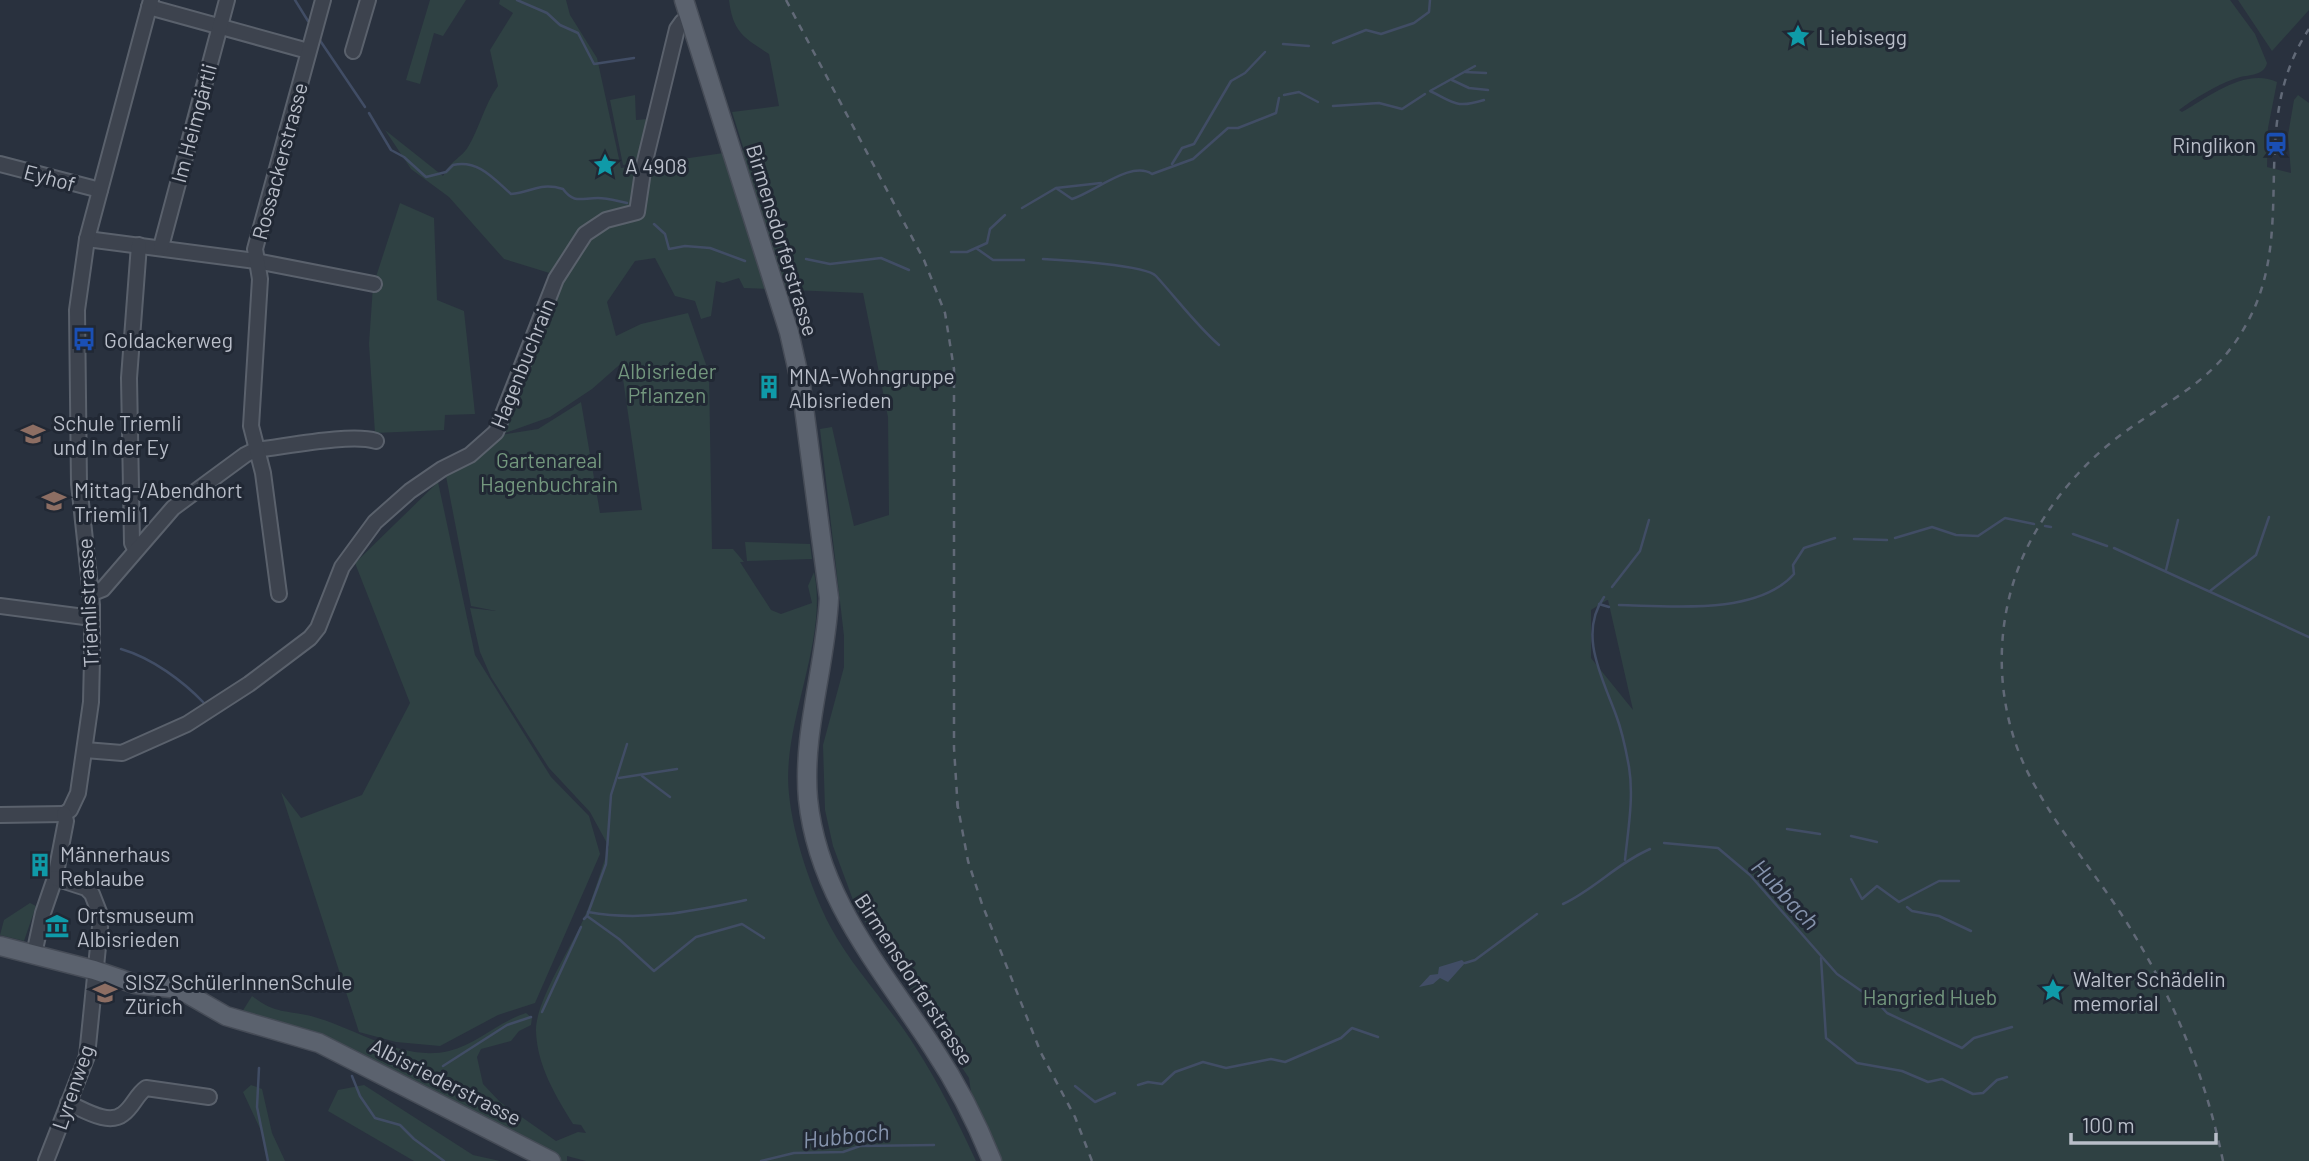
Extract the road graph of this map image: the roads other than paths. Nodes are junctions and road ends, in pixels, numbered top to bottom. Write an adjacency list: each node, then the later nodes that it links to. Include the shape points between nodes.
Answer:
1 (227, 0): 7 (street, Im Heimgärtli)
2 (323, 0): 8 (street, Rossackerstrasse)
3 (368, 0): 9 (street)
4 (684, 0): 6 (main road, Birmensdorferstrasse)
5 (150, 4): 7 (street); 11 (street, Triemlistrasse)
6 (690, 19): 24 (street, Hagenbuchrain, via 677,29 637,212 593,227 570,255 496,432 470,455 410,491 375,522 342,567 318,628 300,646 187,724 122,753); 35 (main road, Birmensdorferstrasse, via 789,332 801,385 829,598 808,754 815,840 844,916 957,1086)
7 (219, 27): 8 (street); 14 (street, Im Heimgärtli)
8 (308, 51): 15 (street, Rossackerstrasse, via 255,249)
9 (353, 51)
10 (0, 164): 11 (street, Eyhof)
11 (100, 190): 12 (street, Triemlistrasse)
12 (87, 239): 13 (street); 20 (street, Triemlistrasse, via 77,310 79,484)
13 (139, 245): 14 (street); 19 (street, via 129,405)
14 (161, 247): 15 (street)
15 (256, 261): 16 (street); 18 (street, Rossackerstrasse, via 260,279 251,426)
16 (374, 284)
17 (376, 441): 18 (street)
18 (255, 450): 19 (street, via 173,508); 21 (street, Rossackerstrasse, via 263,472)
19 (135, 549): 20 (street, via 103,589)
20 (90, 594): 23 (street, Triemlistrasse)
21 (279, 594)
22 (0, 606): 23 (street)
23 (92, 618): 24 (street, Triemlistrasse)
24 (85, 750): 25 (street, Triemlistrasse, via 78,793)
25 (64, 814): 26 (street); 27 (street, Triemlistrasse)
26 (0, 815)
27 (55, 878): 29 (street, Triemlistrasse); 30 (street, Lyrenweg, via 86,888 99,908)
28 (0, 946): 29 (main road, Albisriederstrasse)
29 (34, 954): 30 (main road, Albisriederstrasse)
30 (94, 970): 32 (street, Lyrenweg, via 87,1056); 34 (main road, Albisriederstrasse, via 135,984 179,989 226,1016 337,1050)
31 (209, 1097): 32 (street, via 146,1088 123,1114 113,1118)
32 (68, 1103): 33 (street, Lyrenweg)
33 (46, 1161)
34 (551, 1161)
35 (992, 1161)

